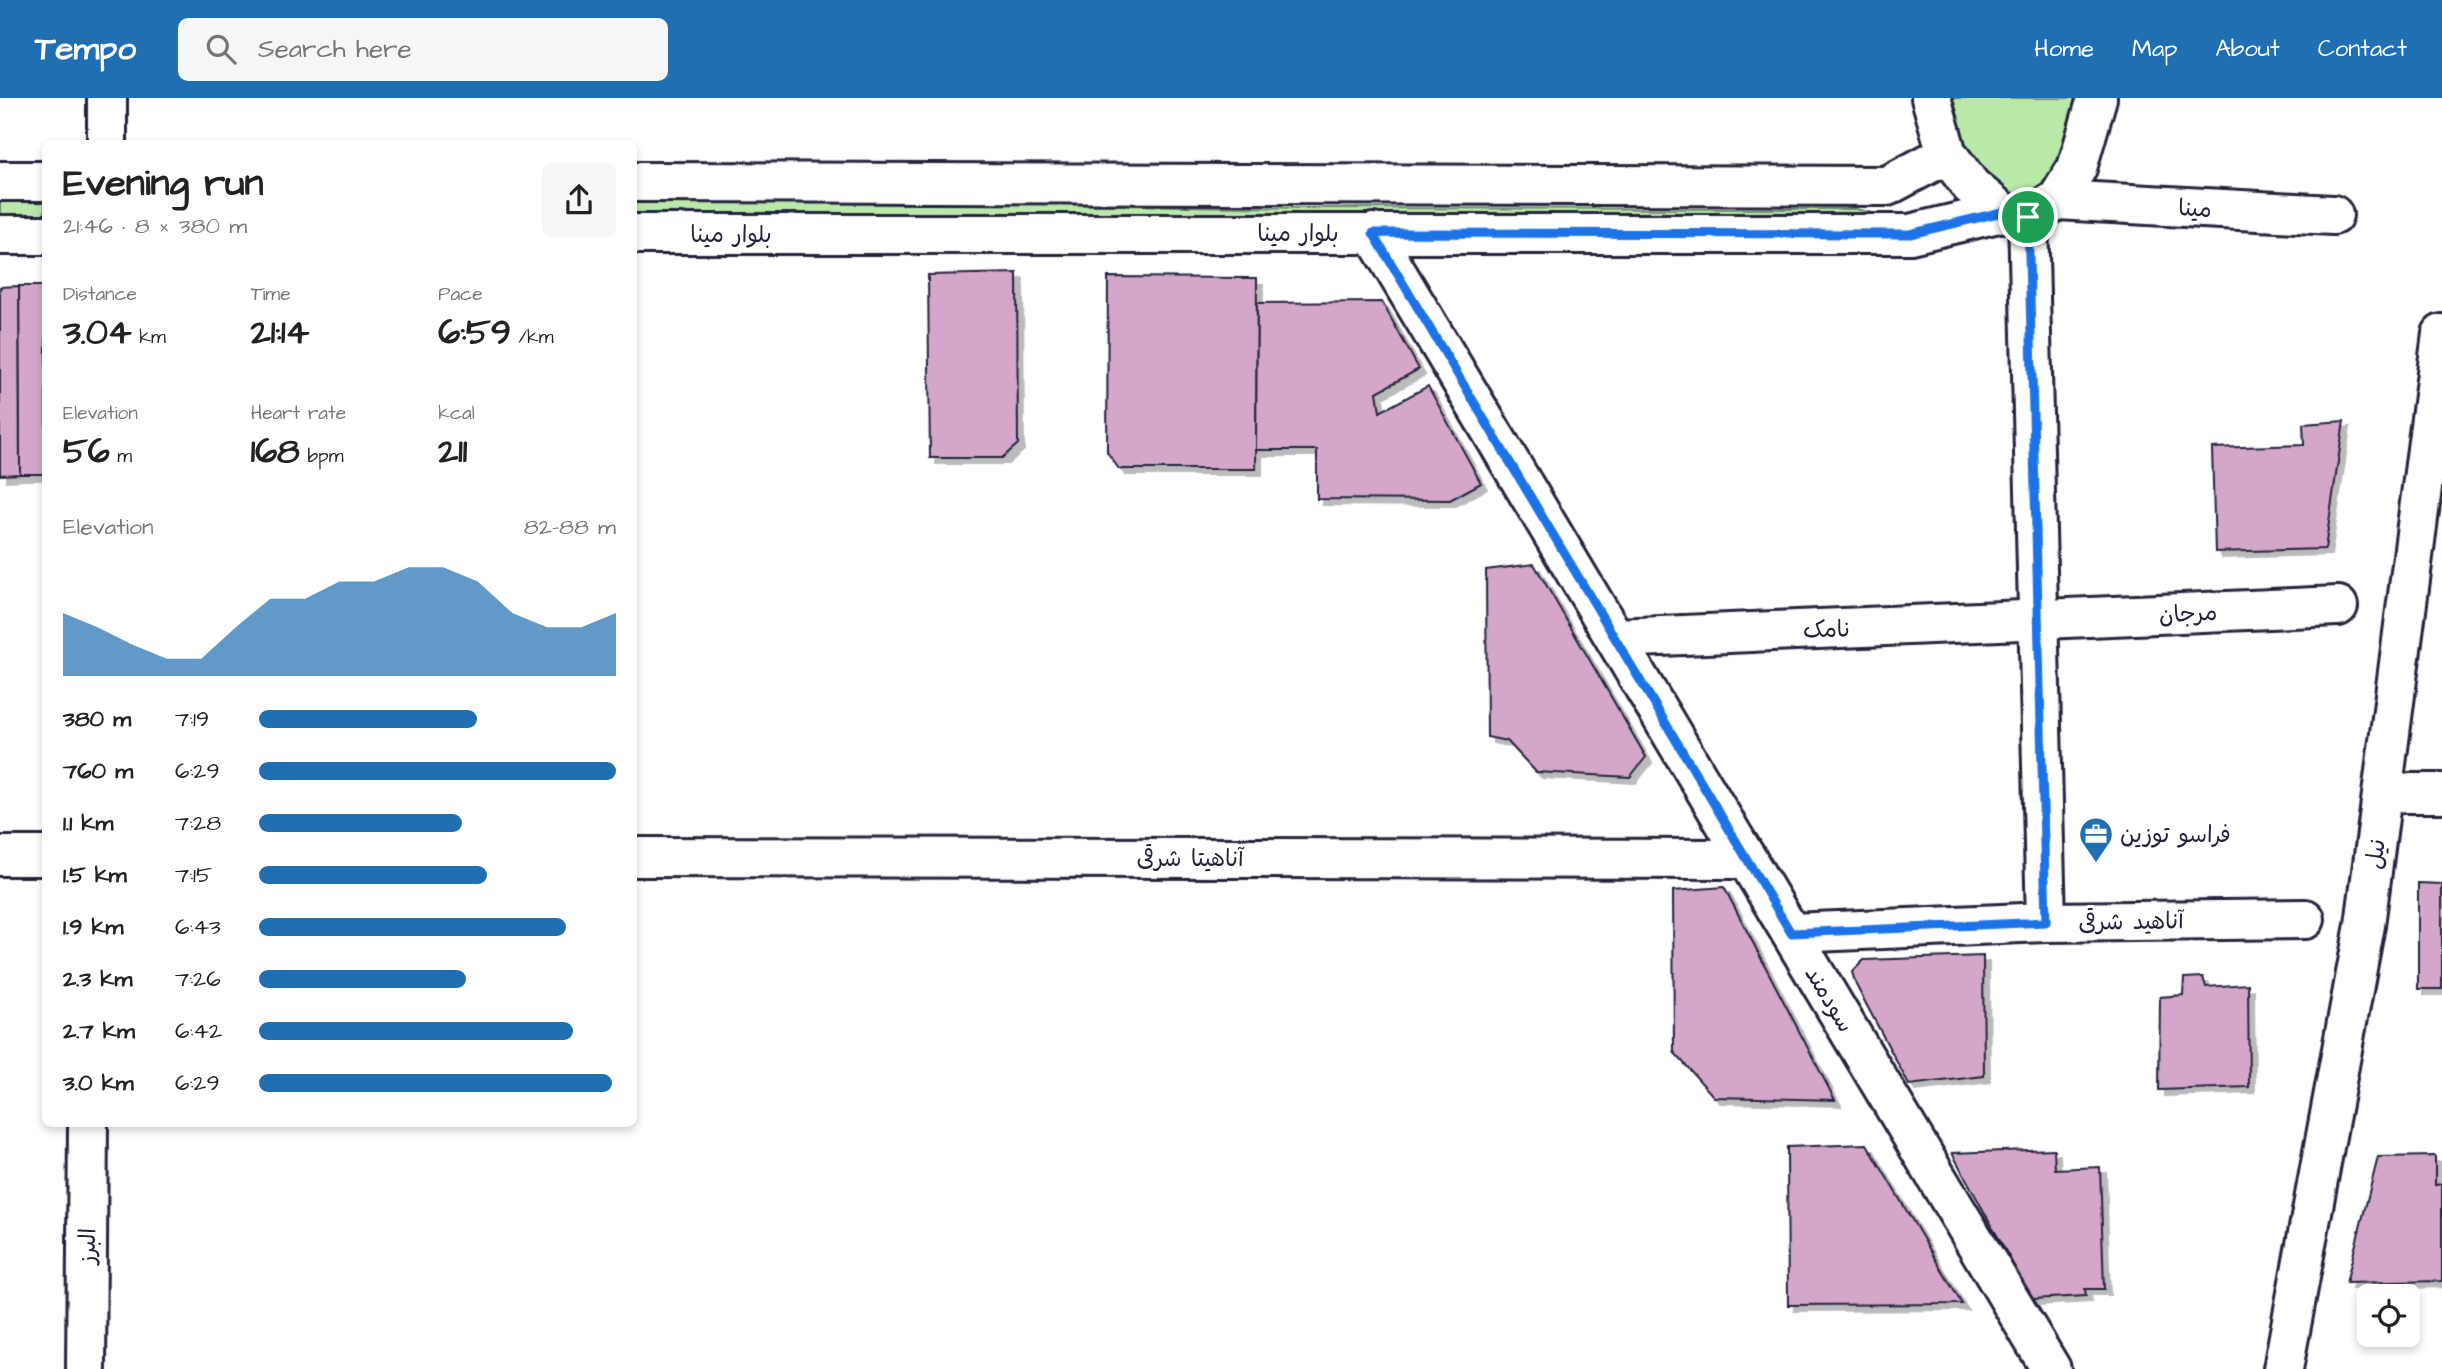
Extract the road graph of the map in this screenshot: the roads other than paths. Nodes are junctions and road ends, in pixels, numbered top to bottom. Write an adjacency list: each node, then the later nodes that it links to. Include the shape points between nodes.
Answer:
1 (107, 98): 4 (street)
2 (1931, 98): 5 (street)
3 (2097, 98): 9 (street, via 2077,168)
4 (107, 140)
5 (1947, 154): 8 (street, via 1887,186); 9 (street, via 1970,186)
6 (0, 181): 7 (street)
7 (42, 181)
8 (637, 182)
9 (2029, 210): 10 (street, مینا); 11 (street, بلوار مینا, via 1910,234); 17 (street)
10 (2333, 215)
11 (1373, 233): 12 (street, بلوار مینا); 18 (street, سودمند)
12 (637, 234)
13 (0, 235): 14 (street)
14 (42, 235)
15 (2442, 334): 19 (street, نیل)
16 (2338, 606): 17 (street, مرجان)
17 (2038, 620): 18 (street, نامک); 26 (street)
18 (1615, 638): 24 (street, سودمند)
19 (2383, 793): 20 (street); 31 (street, نیل, via 2365,925)
20 (2442, 793)
21 (0, 856): 22 (street)
22 (42, 856)
23 (637, 857): 24 (street, آناهیتا شرقی)
24 (1747, 859): 27 (street, سودمند)
25 (2305, 919): 26 (street, آناهید شرقی)
26 (2046, 922): 27 (street, آناهید شرقی)
27 (1791, 933): 30 (street, سودمند)
28 (88, 1127): 29 (street, البرز)
29 (86, 1369)
30 (2051, 1369)
31 (2283, 1369)

